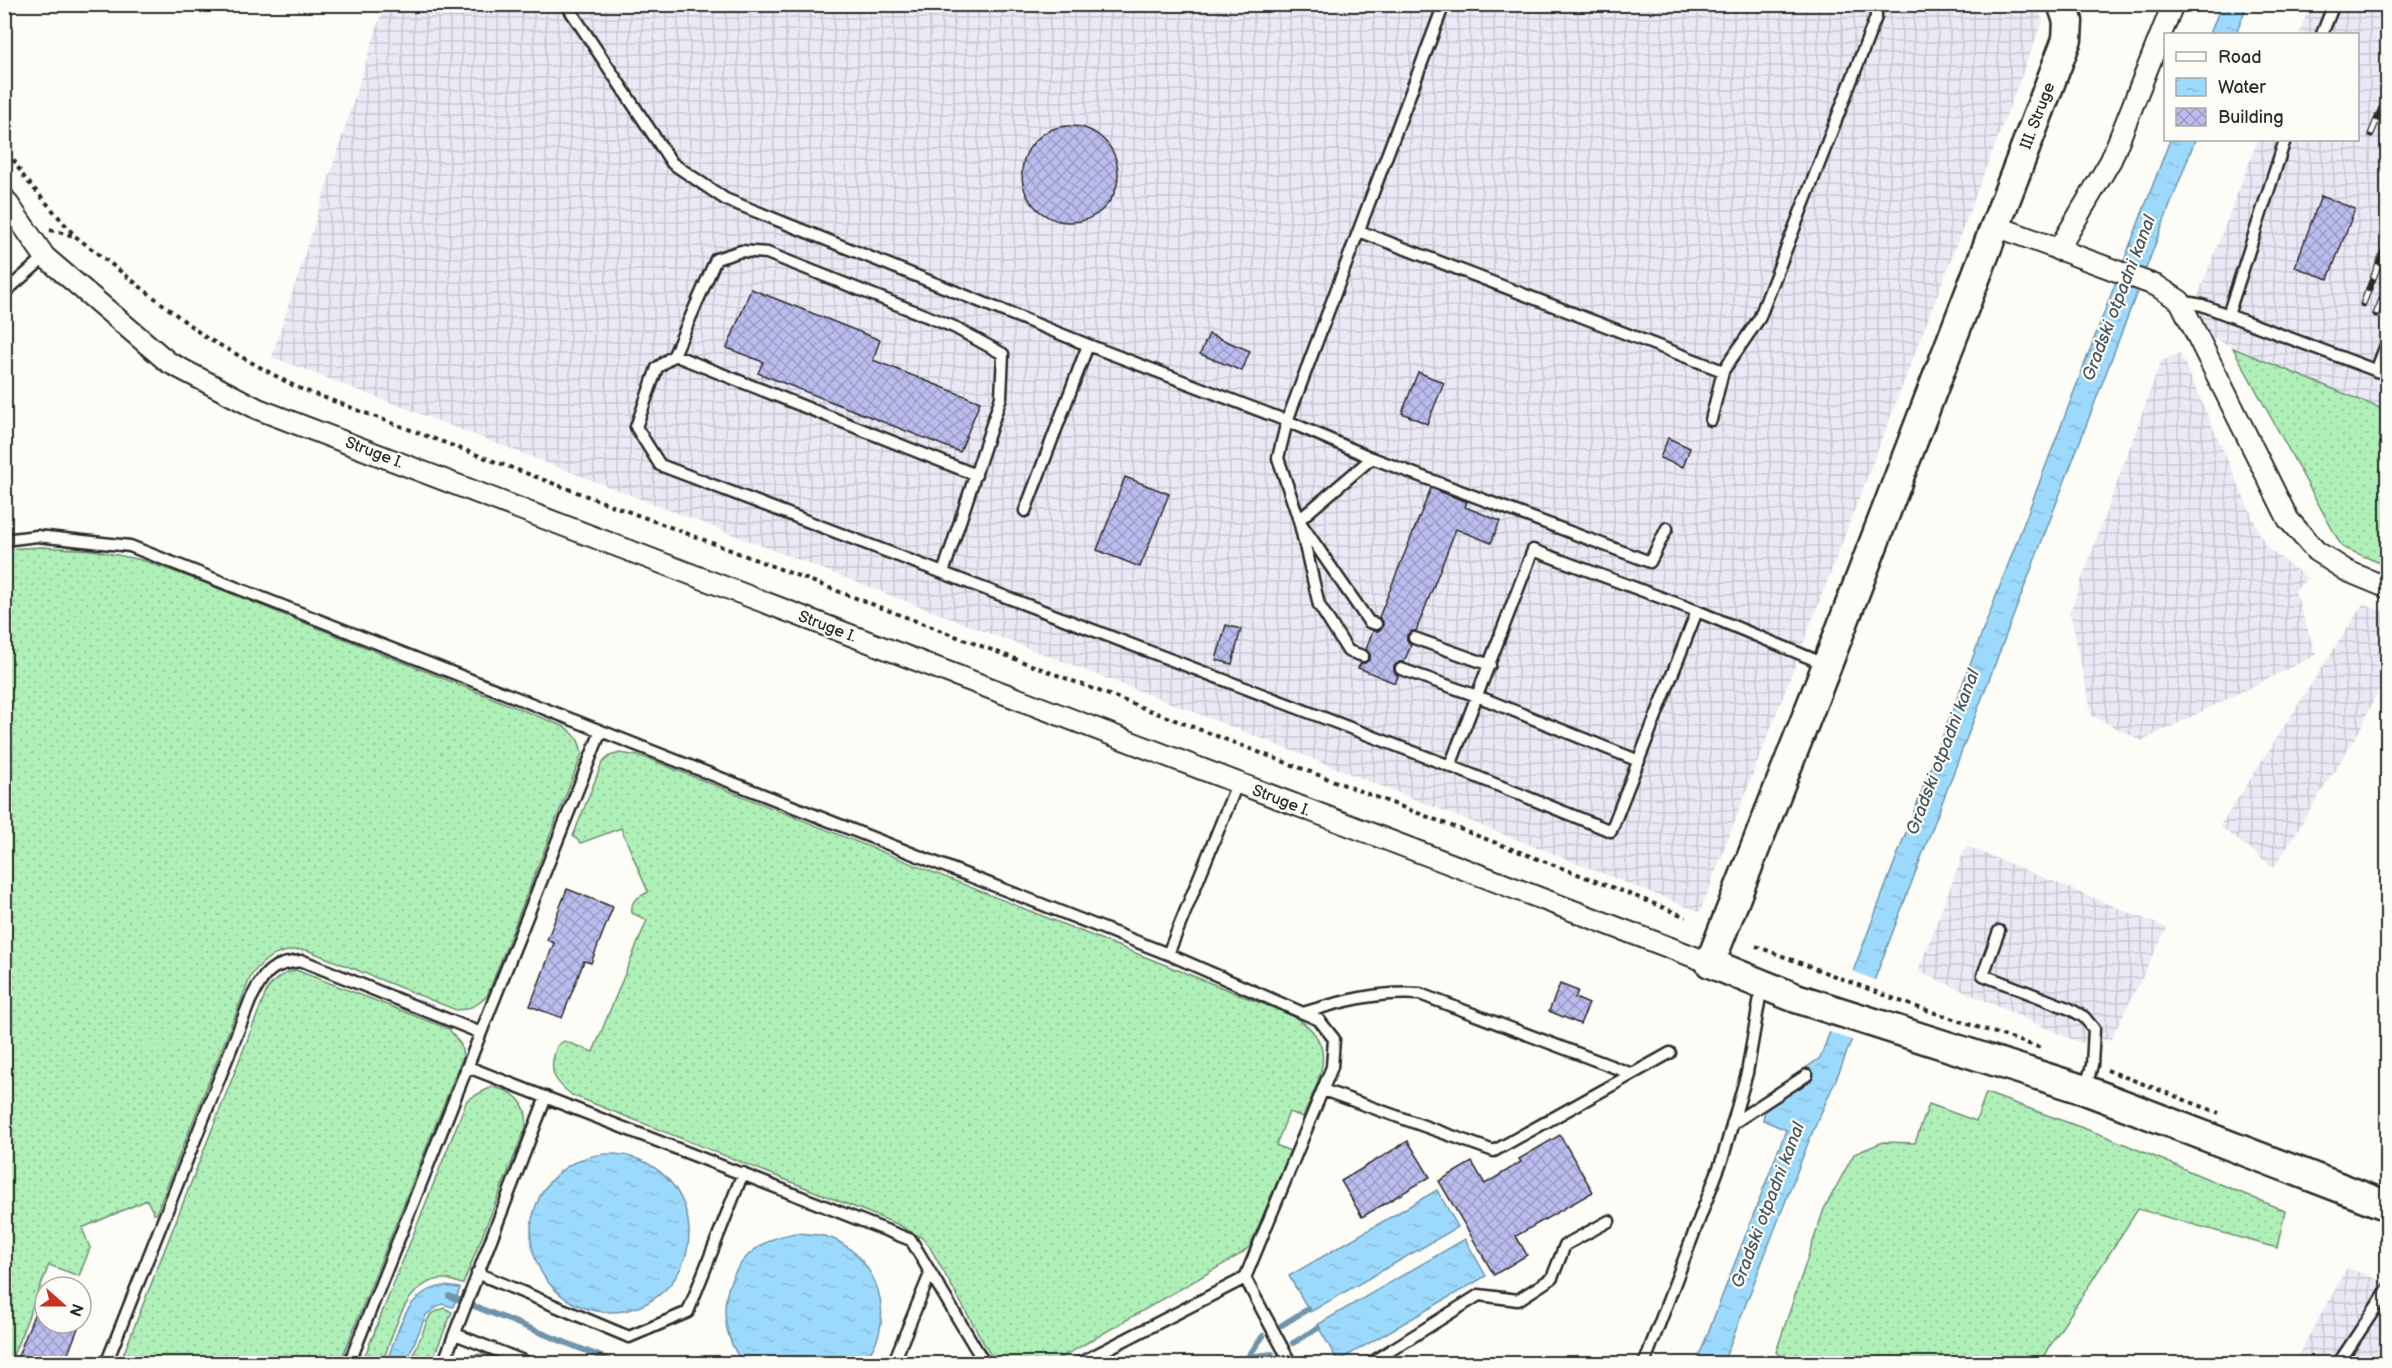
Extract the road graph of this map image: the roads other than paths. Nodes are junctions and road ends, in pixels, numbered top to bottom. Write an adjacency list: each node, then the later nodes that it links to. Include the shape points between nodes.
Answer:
1 (566, 4): 18 (lane, via 672,163 725,199)
2 (1444, 4): 11 (lane)
3 (1876, 4): 20 (lane, via 1876,17 1759,319)
4 (2062, 4): 10 (street, III. Struge, via 2068,21 2067,39)
5 (2173, 4): 12 (street, via 2110,160)
6 (2334, 4): 7 (lane)
7 (2322, 33)
8 (2285, 141): 16 (lane)
9 (4, 198): 13 (street, Struge I.)
10 (1996, 226): 12 (street); 38 (street, III. Struge)
11 (1359, 231): 20 (lane); 24 (lane)
12 (2058, 250): 15 (street, via 2157,286)
13 (45, 257): 14 (lane); 44 (street, Struge I., via 168,362 258,409)
14 (4, 293)
15 (2180, 301): 16 (lane); 32 (street, via 2288,519 2316,551 2347,571)
16 (2228, 315): 21 (lane)
17 (2388, 340): 21 (lane)
18 (1088, 345): 24 (lane); 27 (lane)
19 (674, 355): 26 (lane); 26 (lane, via 716,259 741,251 767,253 943,322 1003,354 1001,397); 31 (lane, via 657,368 636,427 660,465)
20 (1723, 371): 23 (lane)
21 (2376, 371): 22 (lane)
22 (2388, 375)
23 (1711, 420)
24 (1287, 421): 25 (lane); 28 (lane, via 1278,458)
25 (1372, 458): 28 (lane); 29 (lane, via 1650,562)
26 (976, 475): 31 (lane)
27 (1025, 511)
28 (1299, 520): 34 (lane, via 1369,622); 36 (lane, via 1319,605 1348,651)
29 (1667, 528)
30 (4, 540): 41 (lane, via 37,536 130,546)
31 (943, 573): 43 (lane)
32 (2388, 588)
33 (1697, 611): 37 (lane, via 1533,550); 38 (lane); 42 (lane)
34 (1376, 624)
35 (1413, 638): 37 (lane)
36 (1364, 656)
37 (1490, 665): 40 (lane)
38 (1827, 665): 47 (street, III. Struge)
39 (1401, 669): 40 (lane)
40 (1477, 696): 42 (lane); 43 (lane)
41 (602, 731): 46 (lane); 50 (lane)
42 (1639, 760): 43 (lane, via 1611,831)
43 (1450, 766)
44 (1237, 784): 46 (lane); 47 (street, Struge I.)
45 (1999, 931): 56 (lane, via 1983,975 2070,1009 2094,1029 2092,1065)
46 (1168, 954): 49 (lane)
47 (1710, 963): 48 (street)
48 (1762, 985): 56 (street); 58 (lane, via 1747,1073)
49 (1303, 1013): 53 (lane, via 1341,1001 1394,992 1420,994); 55 (lane, via 1319,1020 1334,1040 1332,1067)
50 (481, 1033): 52 (lane); 67 (lane, via 303,962 273,967 250,1001)
51 (1670, 1053): 53 (lane)
52 (468, 1067): 57 (lane); 68 (lane)
53 (1632, 1074): 55 (lane, via 1494,1151)
54 (1807, 1075): 58 (lane)
55 (1323, 1090): 64 (lane)
56 (2085, 1090): 60 (street)
57 (546, 1097): 59 (lane); 62 (lane)
58 (1732, 1124): 76 (lane)
59 (742, 1173): 62 (lane, via 688,1312 629,1337); 63 (lane, via 911,1240)
60 (2388, 1206)
61 (1609, 1221): 75 (lane, via 1565,1245 1552,1278 1518,1300 1479,1295)
62 (477, 1273): 66 (lane)
63 (930, 1274): 71 (lane); 72 (lane)
64 (1245, 1278): 73 (lane); 74 (lane)
65 (2388, 1289): 77 (lane)
66 (455, 1334): 69 (lane); 70 (lane)
67 (106, 1364)
68 (349, 1364)
69 (443, 1364)
70 (531, 1364)
71 (893, 1364)
72 (985, 1364)
73 (1078, 1364)
74 (1291, 1364)
75 (1369, 1364)
76 (1644, 1364)
77 (2338, 1364)

